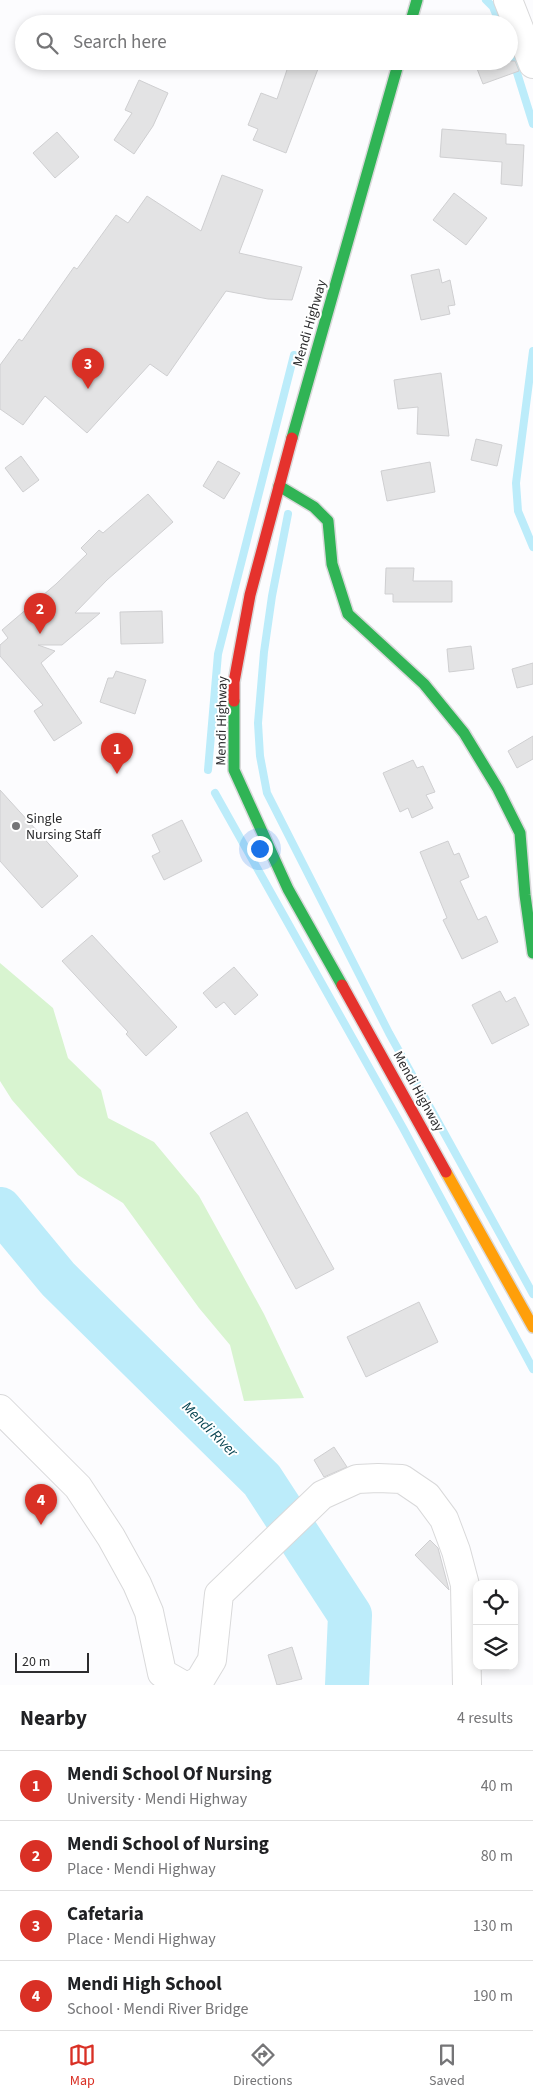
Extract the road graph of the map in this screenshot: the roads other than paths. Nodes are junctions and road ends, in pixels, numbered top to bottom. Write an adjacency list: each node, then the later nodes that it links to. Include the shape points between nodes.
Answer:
1 (417, 0): 3 (main road)
2 (508, 0): 4 (street)
3 (413, 15)
4 (514, 15)
5 (518, 26): 6 (street)
6 (533, 64)
7 (396, 70): 8 (main road, Mendi Highway)
8 (278, 486): 9 (main road, via 314,507 328,521 332,564 348,614 424,684 464,733 498,789 520,833); 10 (main road, Mendi Highway, via 250,595 234,682 234,770 288,889)
9 (533, 953)
10 (533, 1327)
11 (0, 1409): 12 (street, via 78,1487 137,1584 148,1612 162,1673)
12 (183, 1685)
13 (191, 1685): 14 (street, via 200,1680 212,1660 219,1594 240,1573 322,1495 357,1478 402,1478 427,1496 444,1519 456,1551 465,1585)
14 (468, 1685)

